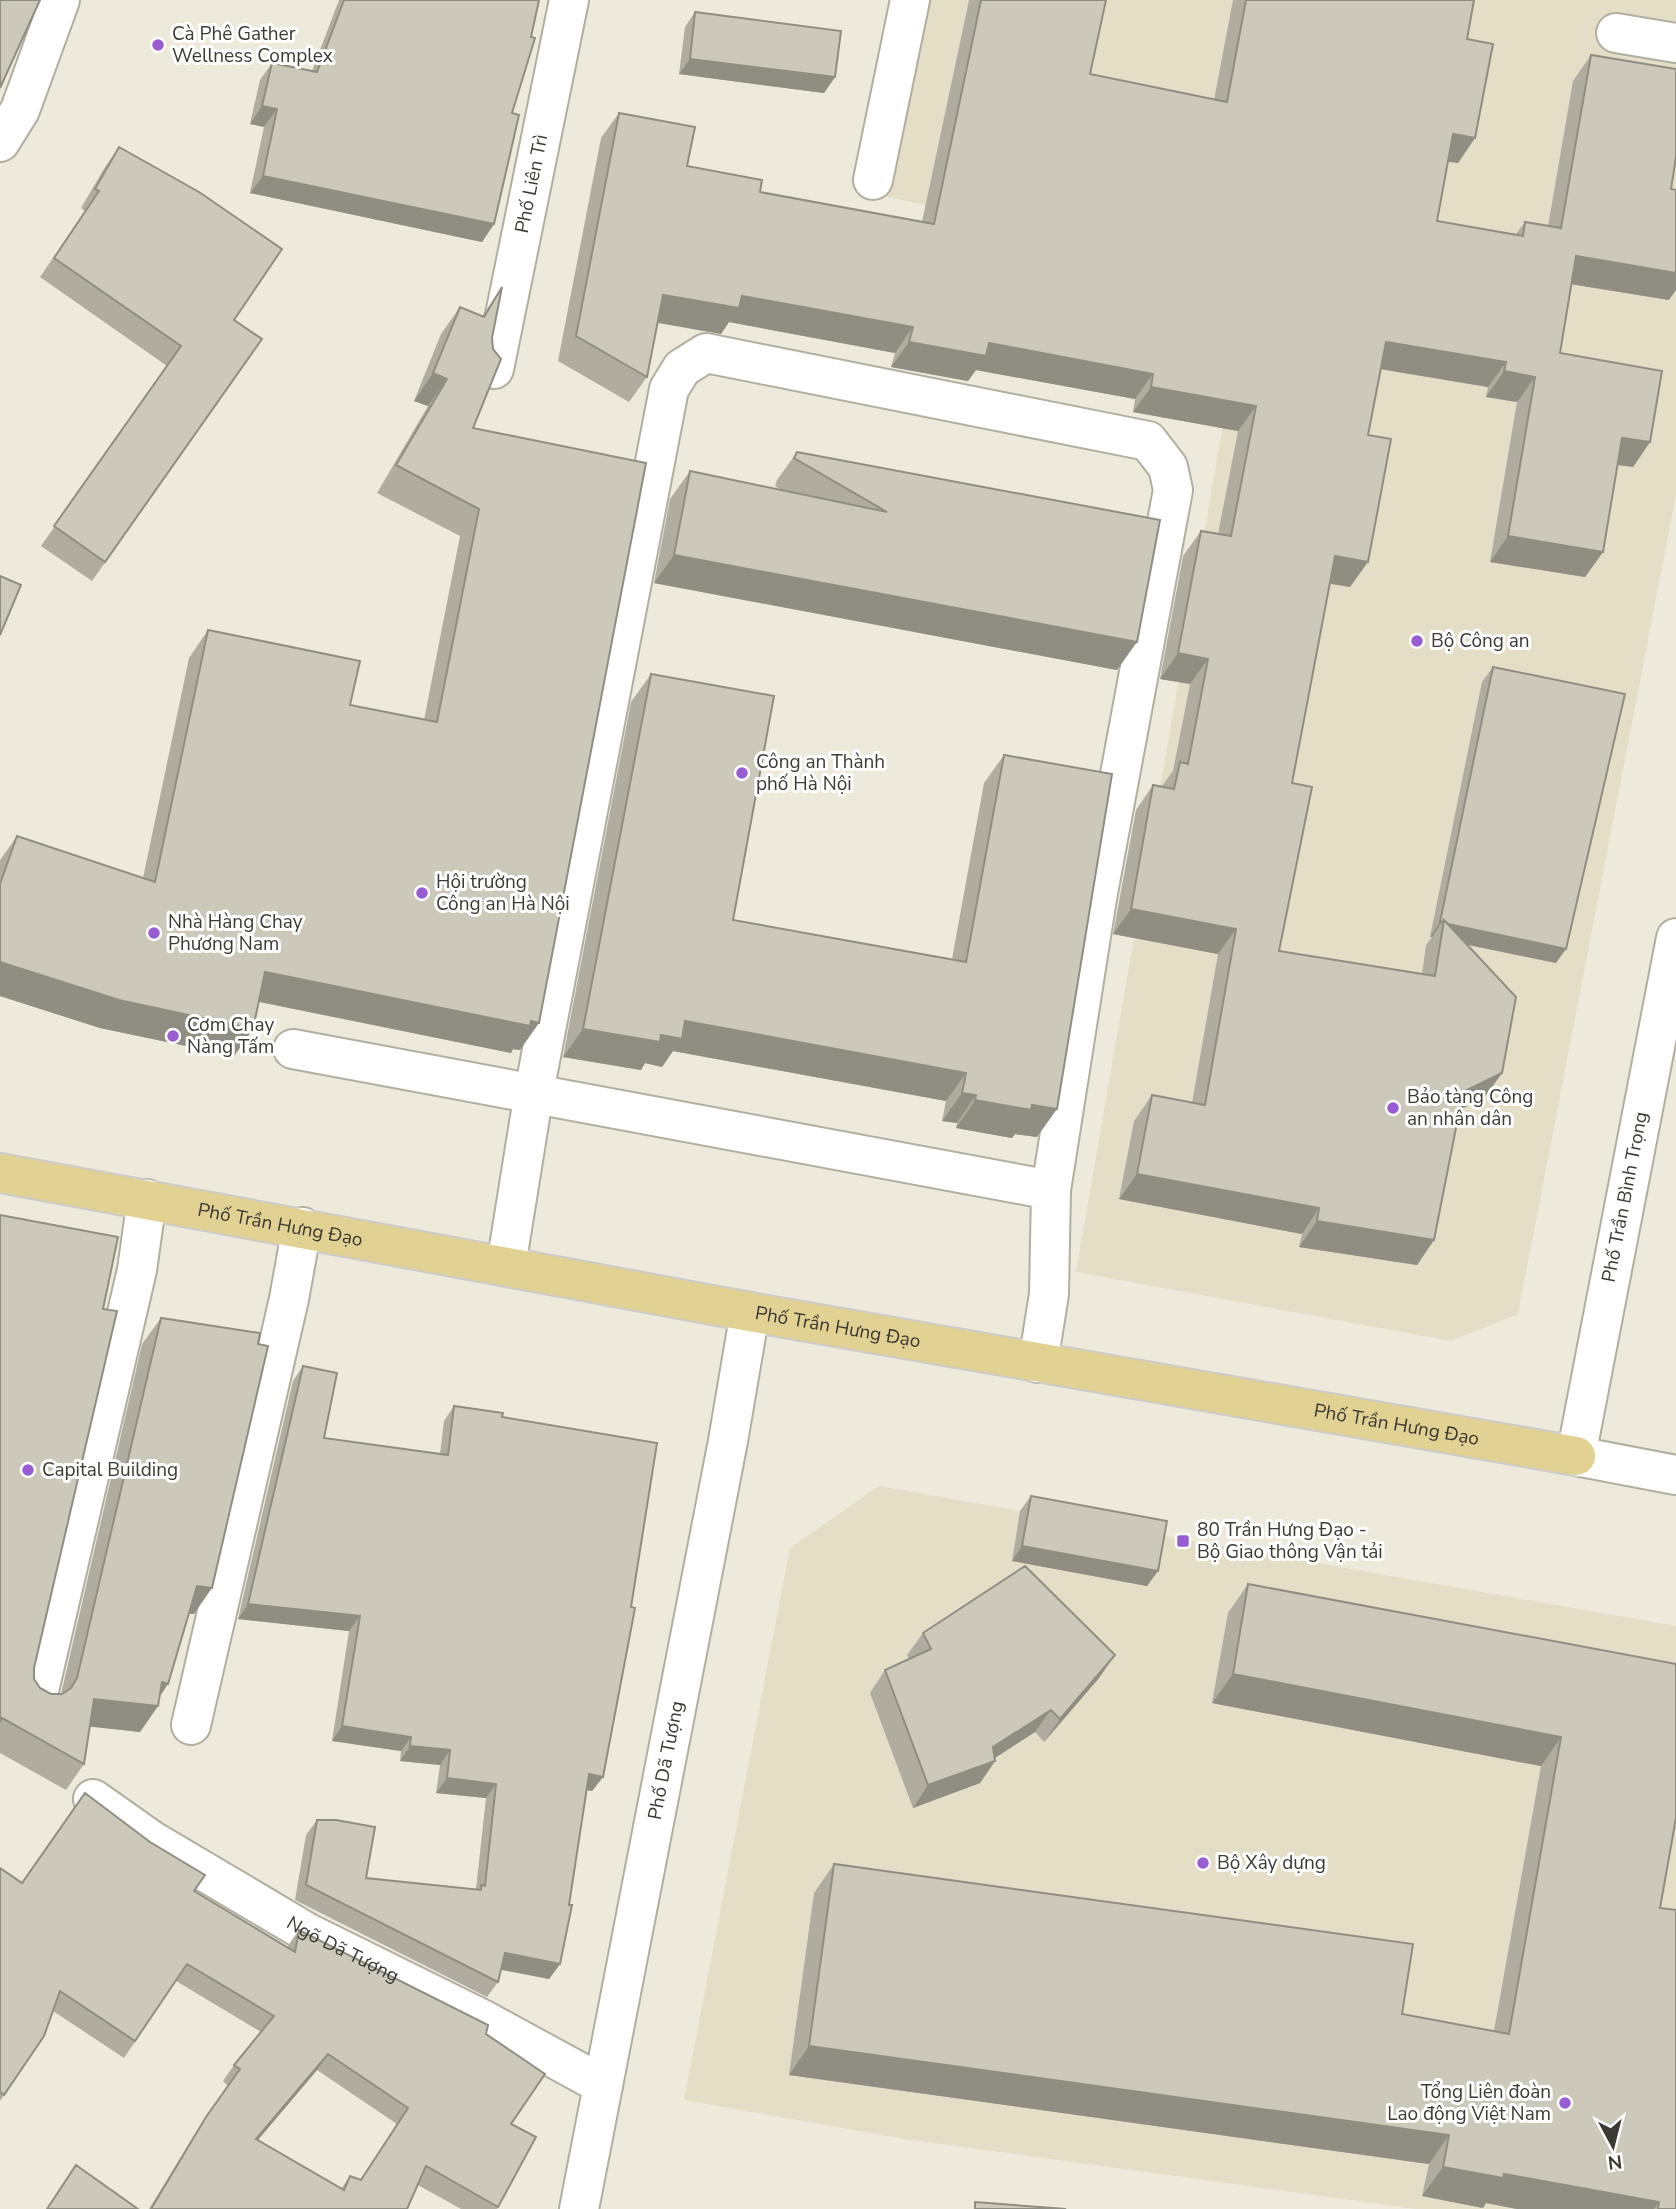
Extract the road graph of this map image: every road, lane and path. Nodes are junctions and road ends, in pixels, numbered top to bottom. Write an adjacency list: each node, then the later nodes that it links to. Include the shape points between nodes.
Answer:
1 (60, 0): 6 (street, via 20,110)
2 (569, 0): 8 (street, Phố Liên Trì)
3 (910, 0): 7 (street)
4 (1616, 33): 5 (street)
5 (1676, 43)
6 (0, 142)
7 (873, 180)
8 (495, 369)
9 (1676, 938): 19 (street, Phố Trần Bình Trọng)
10 (293, 1049): 11 (street)
11 (534, 1092): 13 (street); 13 (street, via 669,389 682,368 706,354 1147,441 1168,467 1173,490 1097,898); 16 (street)
12 (0, 1172): 14 (main road, Phố Trần Hưng Đạo)
13 (1051, 1190): 18 (street, via 1049,1294)
14 (147, 1199): 15 (main road, Phố Trần Hưng Đạo); 21 (street, via 136,1270)
15 (302, 1227): 16 (main road, Phố Trần Hưng Đạo); 22 (street)
16 (506, 1266): 17 (main road, Phố Trần Hưng Đạo)
17 (750, 1312): 18 (main road, Phố Trần Hưng Đạo); 24 (street, Phố Dã Tượng)
18 (1038, 1363): 19 (main road, Phố Trần Hưng Đạo)
19 (1576, 1456): 20 (street, Phố Trần Hưng Đạo)
20 (1676, 1475)
21 (37, 1699)
22 (191, 1725)
23 (93, 1799): 24 (street, Ngõ Dã Tượng, via 151,1840 308,1934 482,2019)
24 (603, 2085): 25 (street, Phố Dã Tượng)
25 (579, 2209)

